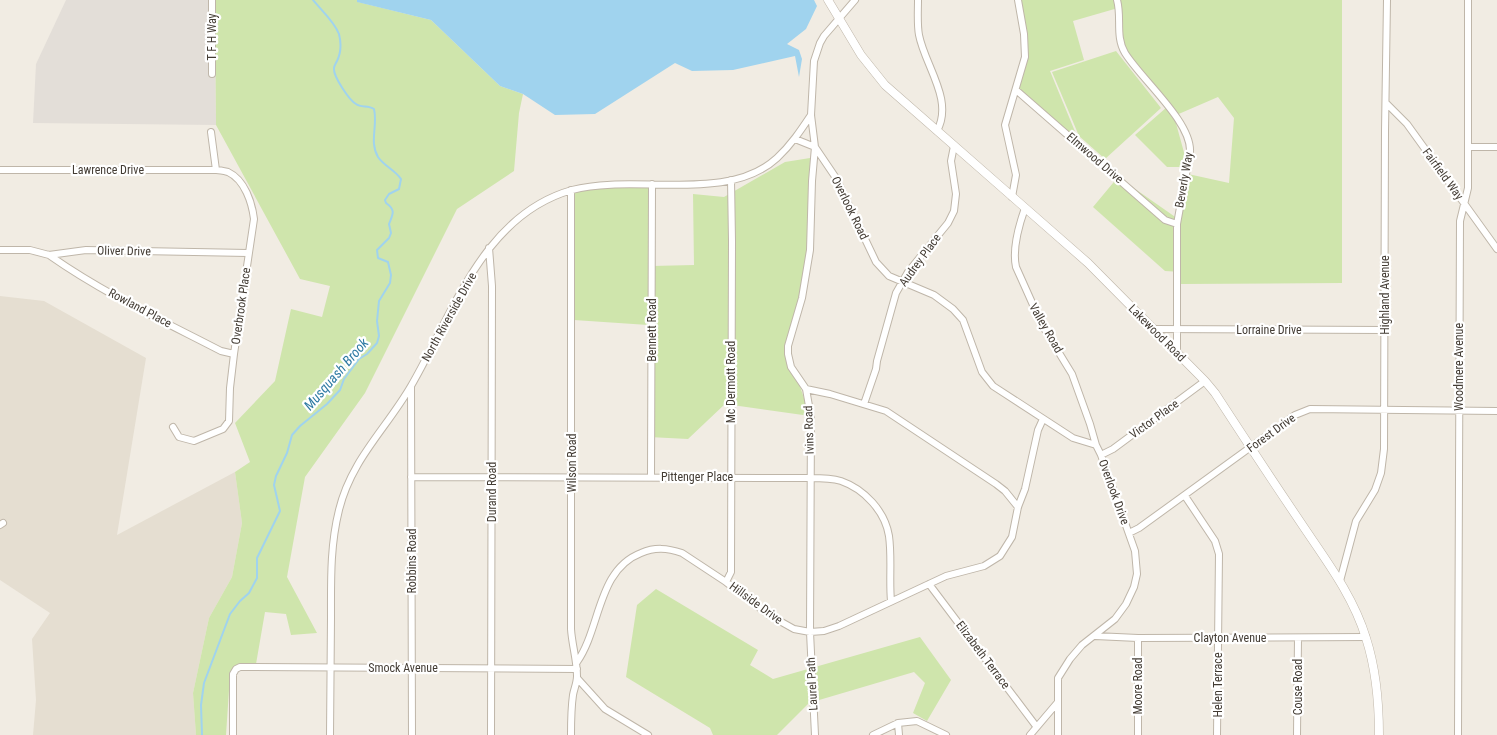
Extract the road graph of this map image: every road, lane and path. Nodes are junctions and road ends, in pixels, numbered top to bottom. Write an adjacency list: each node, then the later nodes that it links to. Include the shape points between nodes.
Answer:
1 (212, 0): 10 (street, T F H Way)
2 (828, 0): 9 (street, Lakewood Road)
3 (855, 0): 9 (street, Ivins Road)
4 (918, 0): 14 (street, via 919,35 937,84 943,114)
5 (1018, 0): 11 (street, via 1025,57)
6 (1117, 0): 29 (street, Beverly Way, via 1122,48 1182,124 1190,142)
7 (1387, 0): 12 (street, Highland Avenue)
8 (1468, 0): 19 (street, Woodmere Avenue)
9 (840, 18): 13 (street, Ivins Road, via 824,36 817,51); 14 (street, Lakewood Road, via 876,75)
10 (212, 74)
11 (1016, 90): 26 (street, via 1005,124 1016,176); 29 (street, Elmwood Drive, via 1165,220)
12 (1386, 103): 27 (street, Fairfield Way, via 1407,124); 38 (street, Highland Avenue)
13 (811, 115): 16 (street, North Riverside Drive); 18 (street, Ivins Road)
14 (938, 131): 17 (street, Lakewood Road)
15 (211, 132): 22 (street)
16 (795, 138): 18 (street); 23 (street, North Riverside Drive, via 763,168)
17 (954, 146): 26 (street, Lakewood Road); 35 (street, Audrey Place, via 951,160 956,194 954,211)
18 (816, 147): 35 (street, Overlook Road, via 836,178 876,262 889,276); 43 (street, Ivins Road, via 808,268 788,346 791,367)
19 (1468, 147): 20 (street); 27 (street, Woodmere Avenue, via 1468,188)
20 (1497, 147)
21 (0, 170): 22 (street, Lawrence Drive)
22 (216, 170): 33 (street, Overbrook Place, via 234,177 250,200 254,219)
23 (731, 180): 24 (street, North Riverside Drive, via 705,184); 57 (street, Mc Dermott Road)
24 (652, 184): 25 (street, North Riverside Drive, via 599,185); 56 (street, Bennett Road)
25 (571, 190): 30 (street, North Riverside Drive, via 528,211); 55 (street, Wilson Road)
26 (1012, 197): 28 (street, Lakewood Road)
27 (1464, 203): 31 (street, Fairfield Way); 46 (street, Woodmere Avenue, via 1460,221)
28 (1025, 208): 36 (street, Lakewood Road); 50 (street, Valley Road, via 1016,267 1042,325 1072,374)
29 (1176, 224): 37 (street, Beverly Way)
30 (488, 248): 42 (street, North Riverside Drive); 53 (street, Durand Road, via 492,286)
31 (1497, 248)
32 (0, 250): 34 (street, Oliver Drive, via 30,250)
33 (248, 253): 34 (street, Oliver Drive, via 86,250); 40 (street, Overbrook Place)
34 (49, 255): 40 (street, Rowland Place, via 102,289 222,351)
35 (902, 282): 44 (street, Audrey Place); 48 (street, Overlook Drive, via 934,296 953,309 963,320 978,364 990,382)
36 (1154, 329): 37 (street, Lorraine Drive); 39 (street, Lakewood Road)
37 (1178, 329): 38 (street, Lorraine Drive); 39 (street, Beverly Way)
38 (1385, 330): 45 (street, Highland Avenue)
39 (1177, 352): 41 (street, Lakewood Road)
40 (234, 354): 49 (street, Overbrook Place, via 228,421 222,429 194,441 179,437)
41 (1205, 381): 51 (street, Lakewood Road); 52 (street, Victor Place)
42 (411, 387): 54 (street, Robbins Road); 73 (street, North Riverside Drive, via 362,456 339,508 331,557)
43 (806, 389): 44 (street); 58 (street, Ivins Road, via 811,417)
44 (864, 404): 60 (street, via 886,411 969,465 1001,488)
45 (1384, 410): 46 (street, Forest Drive); 51 (street, Forest Drive, via 1310,409 1295,415); 62 (street, Highland Avenue, via 1381,473 1375,490 1356,521)
46 (1459, 411): 47 (street, Forest Drive); 97 (street, Woodmere Avenue)
47 (1497, 411)
48 (1043, 419): 50 (street, Overlook Drive, via 1078,441); 60 (street, Hillside Drive)
49 (173, 427)
50 (1096, 445): 52 (street, Overlook Drive)
51 (1250, 448): 59 (street, Forest Drive); 62 (street, Lakewood Road)
52 (1101, 455): 61 (street, Overlook Drive)
53 (492, 476): 54 (street, Pittenger Place); 55 (street, Pittenger Place); 75 (street, Durand Road)
54 (412, 477): 74 (street, Robbins Road)
55 (571, 477): 56 (street, Pittenger Place); 72 (street, Wilson Road, via 571,629)
56 (651, 477): 57 (street, Pittenger Place)
57 (731, 477): 58 (street, Pittenger Place); 63 (street, Mc Dermott Road, via 731,572)
58 (810, 478): 65 (street, Pittenger Place, via 850,485 865,494 880,512 889,538); 66 (street, Ivins Road)
59 (1184, 496): 61 (street, Forest Drive); 70 (street, Helen Terrace, via 1218,546)
60 (1018, 507): 64 (street, Hillside Drive, via 1012,537 1000,556 984,566 954,573)
61 (1129, 533): 67 (street, Overlook Drive, via 1137,560 1134,587 1115,619)
62 (1340, 581): 68 (street, Lakewood Road)
63 (726, 582): 66 (street, Hillside Drive, via 788,626); 72 (street, Hillside Drive, via 686,555 671,549 658,548 633,556 612,576 592,634)
64 (928, 584): 65 (street, Hillside Drive); 80 (street, Elizabeth Terrace)
65 (891, 601): 66 (street, Hillside Drive, via 839,626)
66 (810, 632): 87 (street, Laurel Path)
67 (1094, 636): 69 (street, Clayton Avenue); 78 (street, Overlook Drive, via 1082,645 1059,675)
68 (1366, 637): 71 (street, Clayton Avenue); 96 (street, Lakewood Road, via 1378,695)
69 (1138, 638): 70 (street, Clayton Avenue); 93 (street, Moore Road)
70 (1218, 638): 71 (street, Clayton Avenue); 94 (street, Helen Terrace)
71 (1298, 638): 95 (street, Couse Road)
72 (577, 662): 76 (street, Wilson Road)
73 (330, 667): 74 (street, Smock Avenue); 81 (street, Smock Avenue, via 236,669 233,674); 82 (street, North Riverside Drive)
74 (412, 668): 75 (street, Smock Avenue); 83 (street, Robbins Road)
75 (492, 668): 76 (street, Smock Avenue); 84 (street, Durand Road)
76 (577, 669): 77 (street, Wilson Road)
77 (577, 678): 85 (street, Wilson Road, via 571,710); 86 (street, via 604,709)
78 (1058, 702): 80 (street); 92 (street, Overlook Drive)
79 (898, 723): 88 (street); 89 (street); 90 (street, via 917,721)
80 (1036, 726): 91 (street)
81 (233, 735)
82 (330, 735)
83 (412, 735)
84 (491, 735)
85 (571, 735)
86 (648, 735)
87 (815, 735)
88 (872, 735)
89 (899, 735)
90 (946, 735)
91 (1030, 735)
92 (1058, 735)
93 (1138, 735)
94 (1217, 735)
95 (1298, 735)
96 (1379, 735)
97 (1458, 735)

